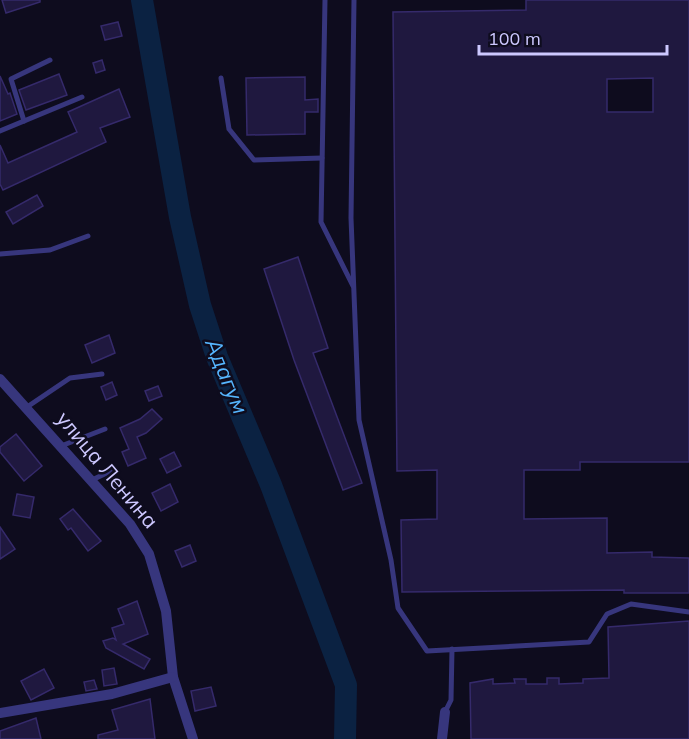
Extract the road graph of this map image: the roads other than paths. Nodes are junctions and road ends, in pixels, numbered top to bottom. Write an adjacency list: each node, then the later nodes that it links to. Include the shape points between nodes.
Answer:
1 (325, 0): 8 (lane)
2 (354, 0): 11 (lane, via 351,218)
3 (50, 60): 6 (lane, via 11,79)
4 (221, 78): 8 (lane, via 229,129 254,160)
5 (82, 97): 6 (lane)
6 (24, 121): 7 (lane)
7 (0, 131)
8 (322, 158): 11 (lane, via 321,222)
9 (88, 236): 10 (lane, via 50,250)
10 (0, 254)
11 (354, 287): 20 (lane, via 359,420 398,608 427,651)
12 (102, 374): 14 (lane, via 70,378)
13 (0, 379): 14 (street, улица Ленина)
14 (27, 407): 16 (street, улица Ленина)
15 (105, 429): 16 (lane)
16 (62, 446): 18 (street, улица Ленина)
17 (115, 469): 18 (lane)
18 (92, 480): 21 (street, улица Ленина, via 130,524 149,554 166,611)
19 (689, 612): 20 (lane, via 631,604 607,614 589,642)
20 (452, 649): 22 (lane, via 451,700)
21 (172, 676): 23 (street, via 112,694); 24 (street, улица Ленина)
22 (445, 712): 25 (street)
23 (0, 713)
24 (193, 739)
25 (442, 739)

